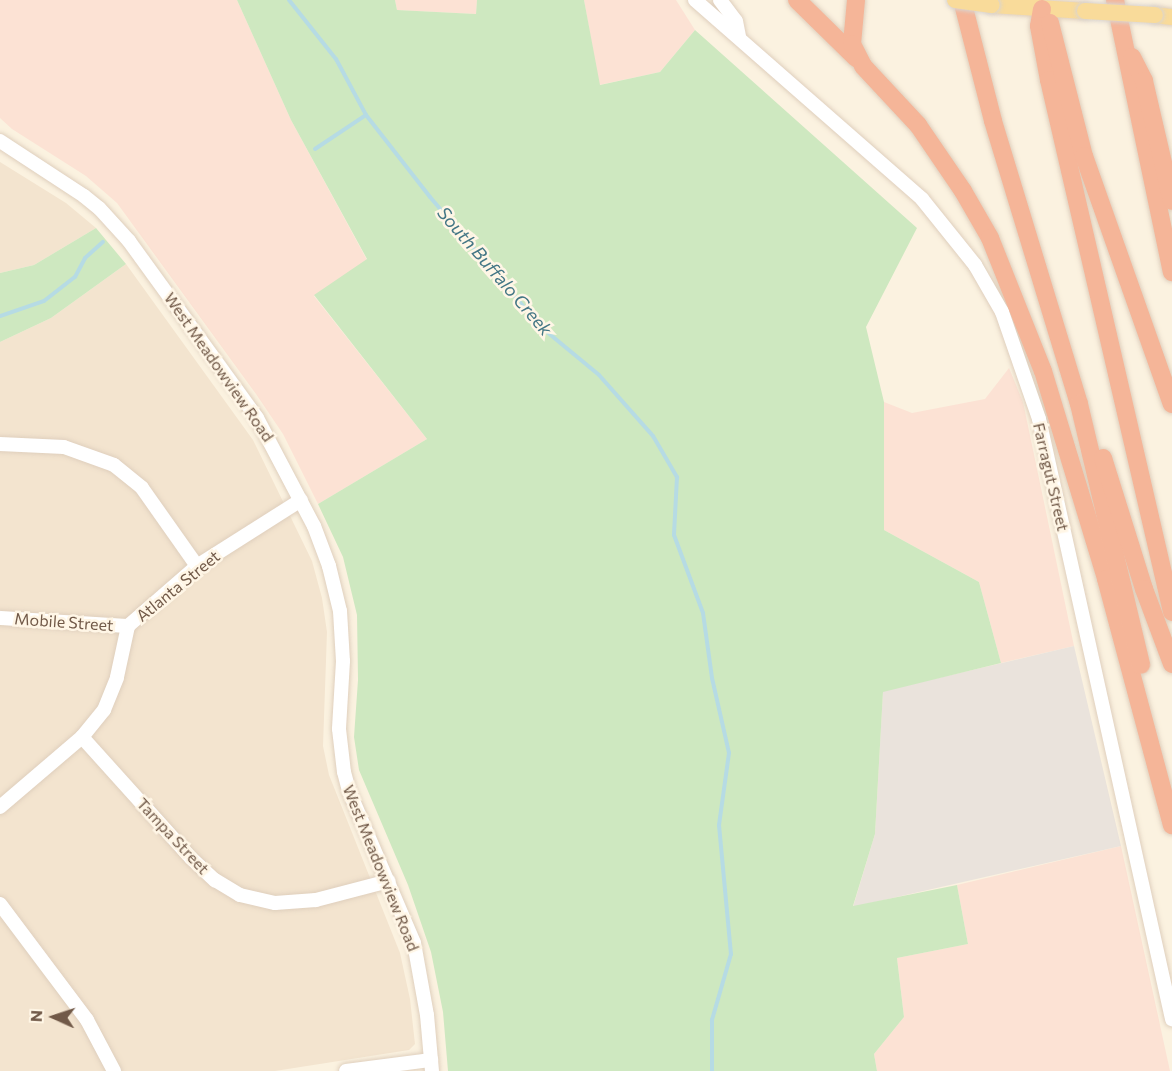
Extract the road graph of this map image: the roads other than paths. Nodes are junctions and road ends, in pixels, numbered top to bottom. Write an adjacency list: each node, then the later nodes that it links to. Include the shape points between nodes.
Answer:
1 (695, 0): 10 (street, Farragut Street)
2 (720, 0): 10 (street, Farragut Street, via 736,21)
3 (797, 0): 12 (highway)
4 (856, 0): 12 (highway, via 852,45)
5 (955, 0): 8 (main road, bridge)
6 (962, 0): 16 (highway, via 993,121)
7 (1115, 0): 11 (highway)
8 (1042, 9): 9 (main road, bridge); 17 (highway, via 1051,25 1084,156); 21 (highway, via 1039,26 1049,80)
9 (1172, 17)
10 (739, 38): 31 (street, Farragut Street, via 922,199 975,265 1002,312 1039,419)
11 (1124, 42): 14 (highway, via 1144,81); 15 (highway)
12 (863, 66): 28 (highway, via 918,125 990,238 1043,371 1106,579)
13 (0, 141): 19 (street, West Meadowview Road, via 84,196 123,235 252,410)
14 (1172, 201)
15 (1172, 272)
16 (1079, 404): 24 (highway, via 1106,465); 27 (highway, via 1141,664)
17 (1172, 404)
18 (0, 444): 20 (street, via 64,447 114,465 142,488)
19 (301, 500): 20 (street, Atlanta Street); 29 (street, West Meadowview Road, via 322,546 340,611 343,654 339,729 344,772)
20 (196, 566): 23 (street, Atlanta Street)
21 (1172, 612)
22 (0, 618): 23 (street, Mobile Street)
23 (128, 626): 25 (street, Atlanta Street, via 117,677 104,710)
24 (1172, 664)
25 (82, 737): 26 (street, Atlanta Street); 29 (street, Tampa Street, via 191,858 215,880 240,895 275,903 316,900)
26 (0, 807)
27 (1172, 819)
28 (1172, 825)
29 (389, 881): 32 (street, West Meadowview Road, via 414,944 426,1003)
30 (0, 904): 33 (street, via 87,1020)
31 (1172, 1018)
32 (432, 1065): 34 (street)
33 (114, 1071)
34 (346, 1071)

